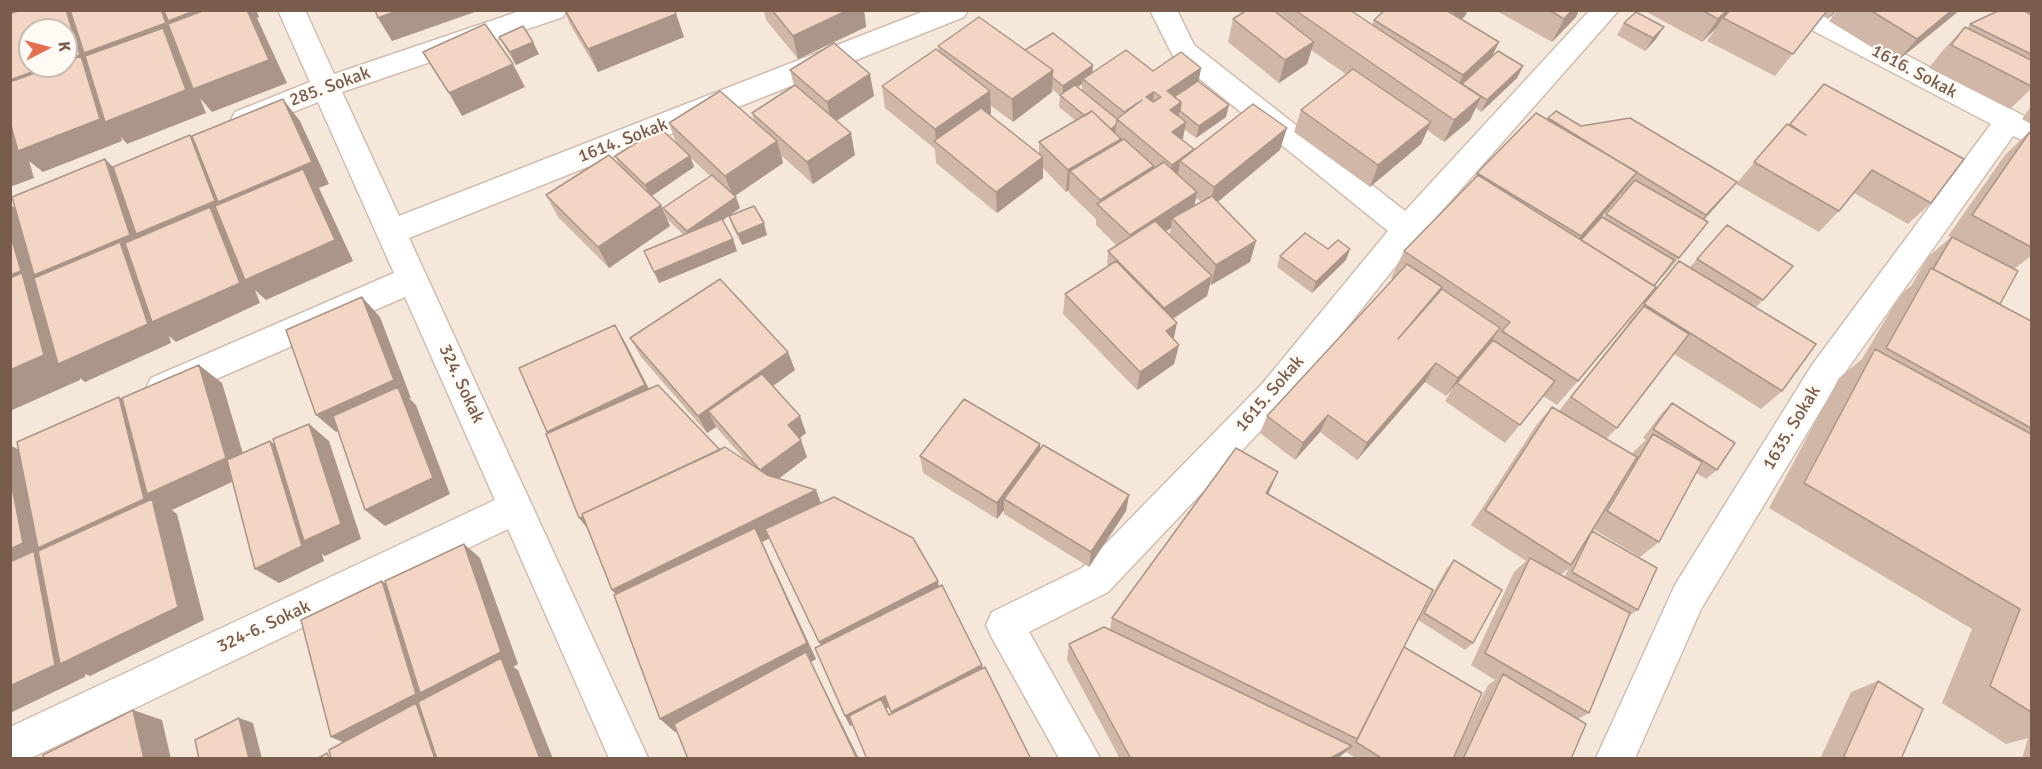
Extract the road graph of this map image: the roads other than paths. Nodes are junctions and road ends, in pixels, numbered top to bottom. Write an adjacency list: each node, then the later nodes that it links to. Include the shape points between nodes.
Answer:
1 (291, 10): 7 (street, 324. Sokak)
2 (555, 10): 7 (street, 285. Sokak)
3 (955, 10): 11 (street, 1614. Sokak)
4 (1163, 10): 10 (street, via 1184,51)
5 (1606, 10): 10 (street, 1615. Sokak)
6 (1796, 10): 8 (street, 1616. Sokak)
7 (326, 87): 9 (street, 285. Sokak); 11 (street, 324. Sokak)
8 (2020, 128): 18 (street, 1635. Sokak, via 1818,385 1688,597)
9 (218, 132)
10 (1407, 229): 17 (street, 1615. Sokak, via 1274,394 1095,580 1005,625)
11 (391, 232): 12 (street, 324. Sokak)
12 (413, 279): 13 (street); 14 (street, 324. Sokak)
13 (141, 398)
14 (517, 507): 15 (street, 324-6. Sokak); 16 (street, 324. Sokak)
15 (10, 748)
16 (629, 759)
17 (1080, 759)
18 (1615, 759)

